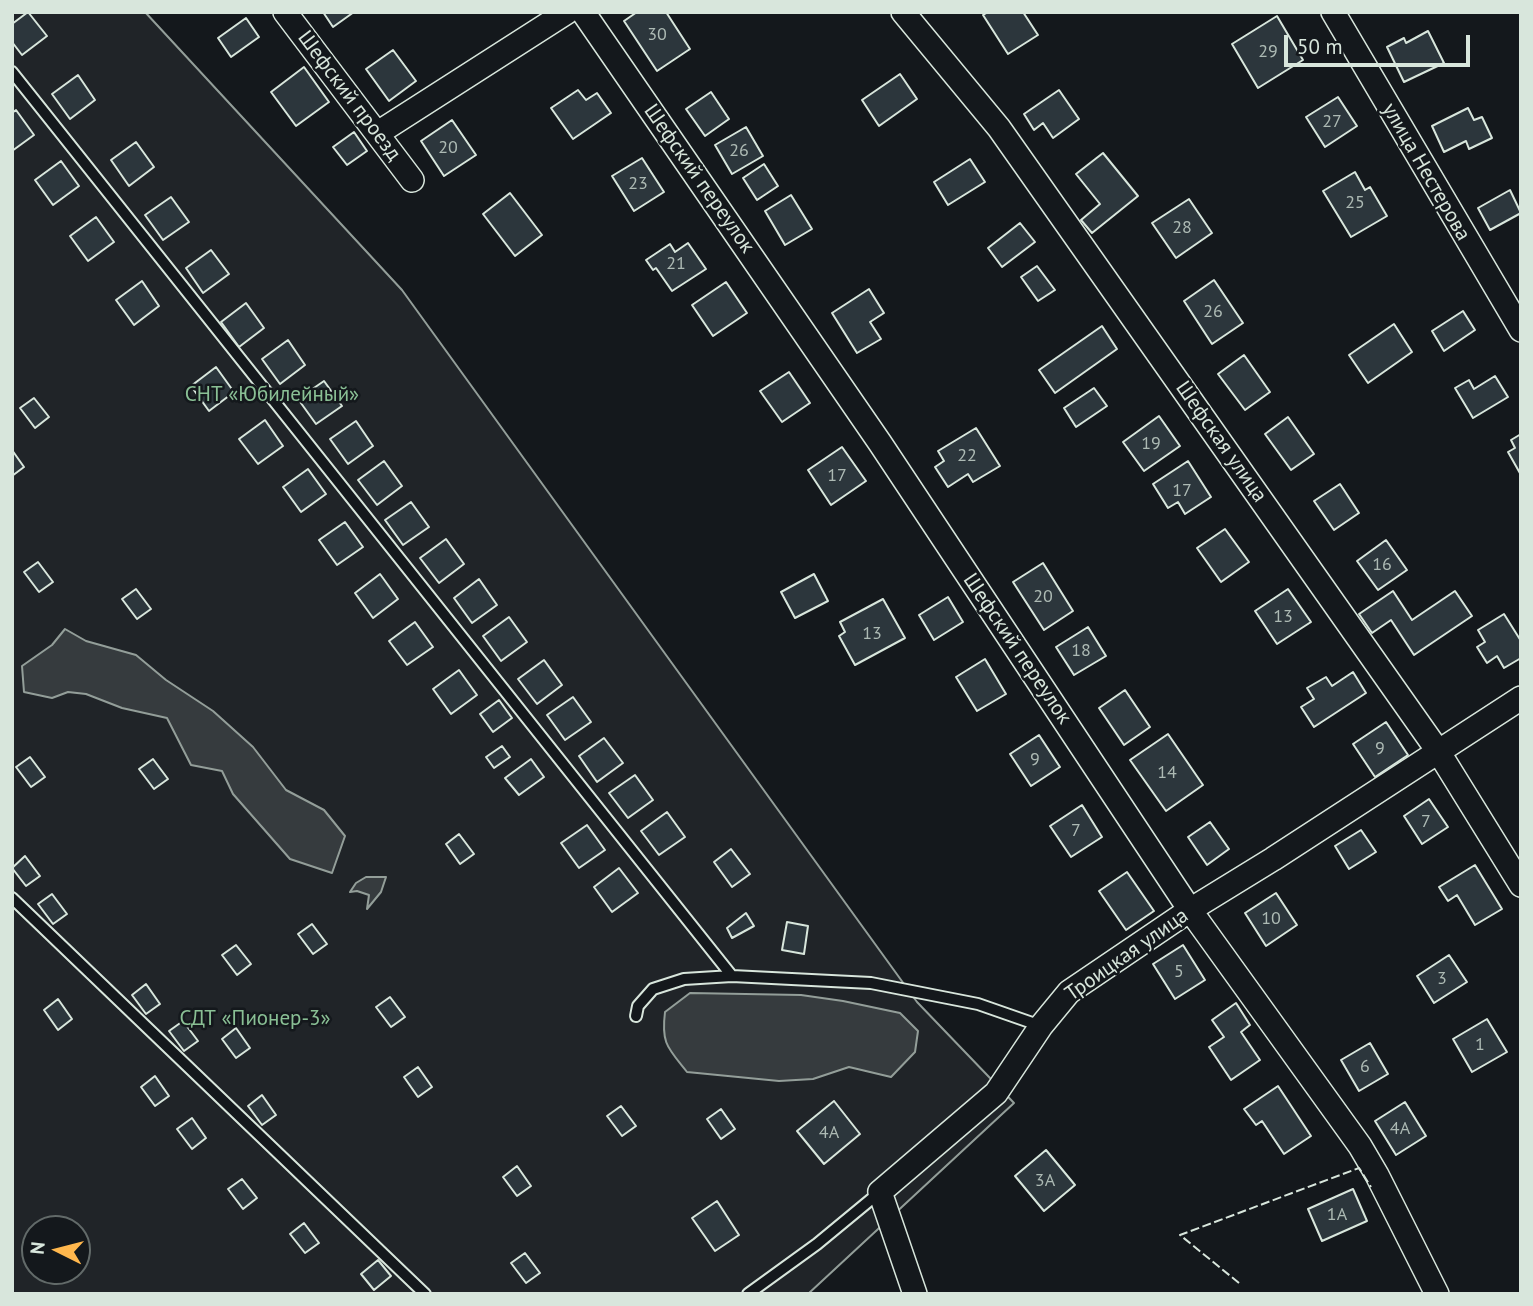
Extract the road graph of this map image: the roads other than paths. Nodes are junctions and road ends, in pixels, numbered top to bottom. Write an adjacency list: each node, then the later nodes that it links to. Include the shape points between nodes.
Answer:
1 (285, 12): 7 (street, Шефский проезд)
2 (567, 12): 7 (street)
3 (583, 12): 14 (street, Шефский переулок, via 880,443)
4 (902, 12): 11 (street, Шефская улица, via 999,128)
5 (1333, 12): 9 (street, улица Нестерова)
6 (12, 72): 15 (lane)
7 (378, 133): 8 (street, Шефский проезд)
8 (412, 180)
9 (1521, 330)
10 (1521, 698): 11 (street, Троицкая улица)
11 (1438, 751): 12 (street, Шефская улица); 14 (street, Троицкая улица)
12 (1521, 885)
13 (12, 898): 19 (lane)
14 (1190, 910): 17 (street, Троицкая улица, via 1069,992); 22 (street, Шефский переулок, via 1360,1146)
15 (732, 976): 16 (lane, via 684,979 653,989); 17 (lane, via 871,983 978,1004)
16 (636, 1016)
17 (1041, 1026): 18 (street, Троицкая улица, via 996,1093)
18 (880, 1192): 20 (lane, Троицкая улица); 21 (street)
19 (425, 1294)
20 (748, 1294)
21 (915, 1294)
22 (1437, 1294)

